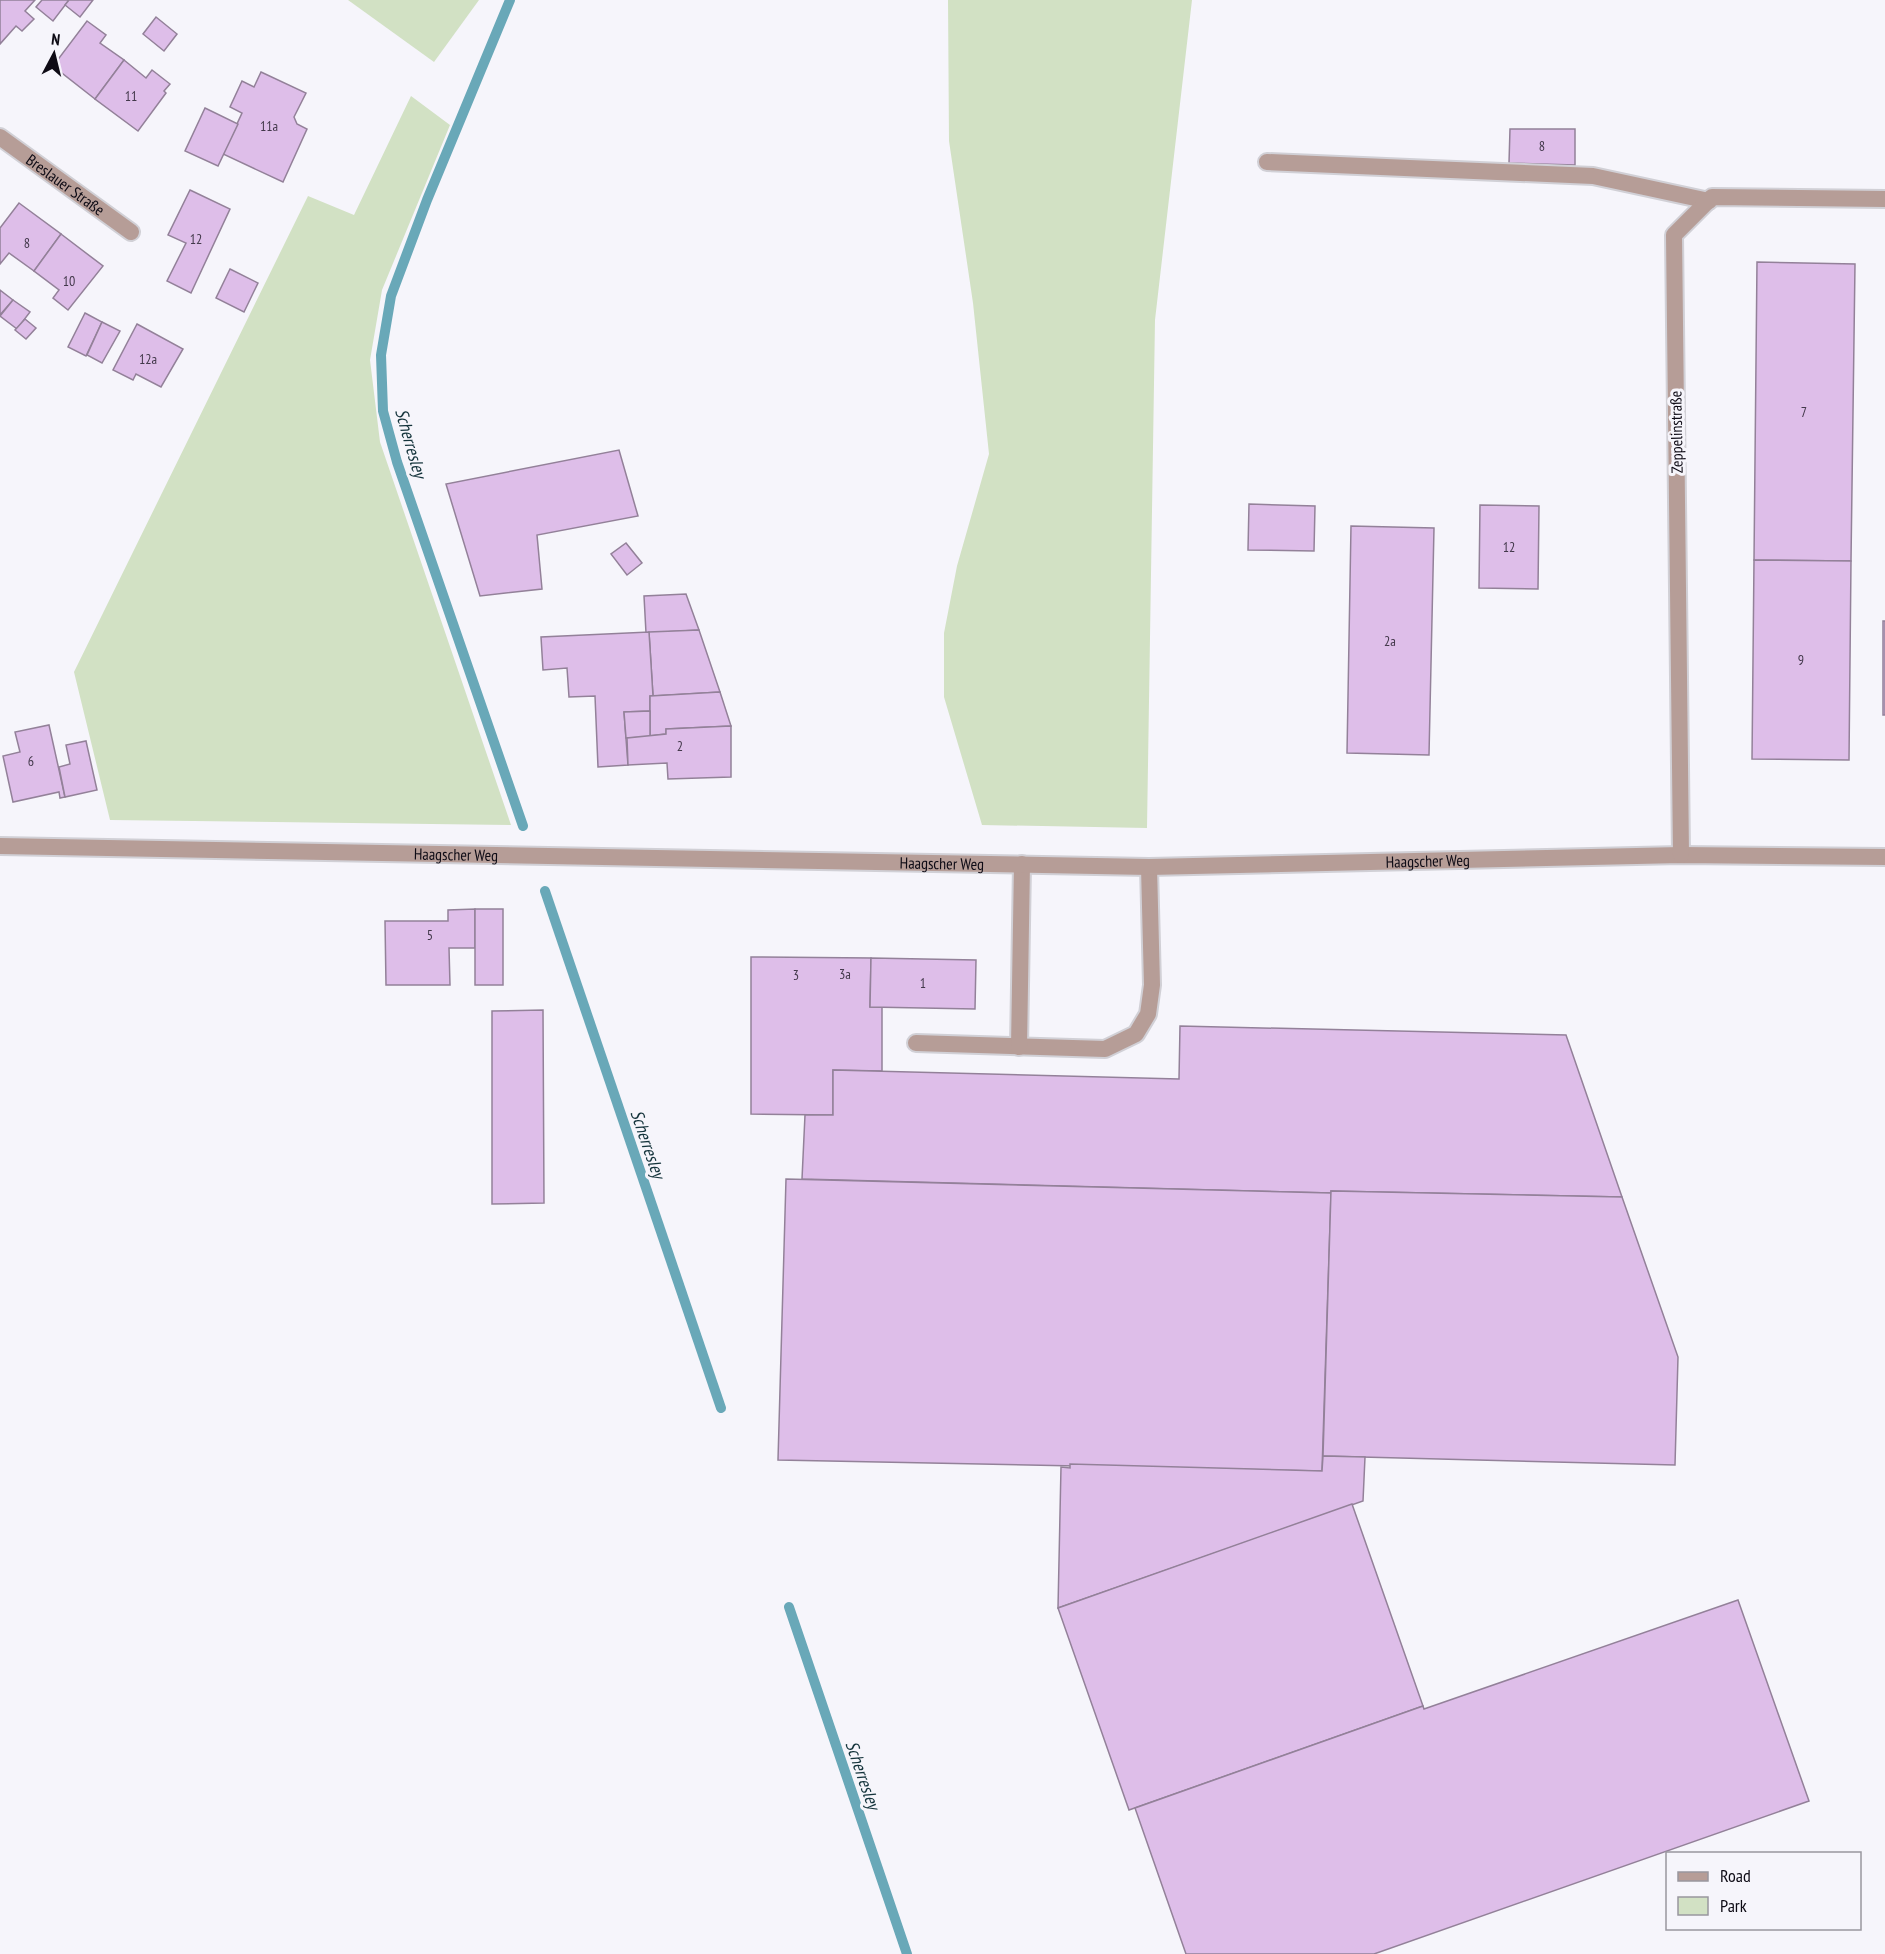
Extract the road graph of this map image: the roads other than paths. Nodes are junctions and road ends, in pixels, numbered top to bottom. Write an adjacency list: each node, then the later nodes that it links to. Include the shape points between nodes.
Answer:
1 (0, 137): 5 (street, Breslauer Straße)
2 (1267, 162): 4 (street, via 1593,176)
3 (1885, 199): 4 (street, via 1712,197)
4 (1709, 201): 7 (street, Zeppelinstraße, via 1674,235)
5 (131, 232)
6 (0, 846): 9 (street, Haagscher Weg)
7 (1681, 855): 8 (street, Haagscher Weg); 10 (street, Haagscher Weg)
8 (1885, 857)
9 (1022, 864): 10 (street, Haagscher Weg); 12 (street)
10 (1149, 867): 12 (street, via 1152,985 1148,1014 1136,1035 1105,1049)
11 (916, 1043): 12 (street)
12 (1019, 1047)

